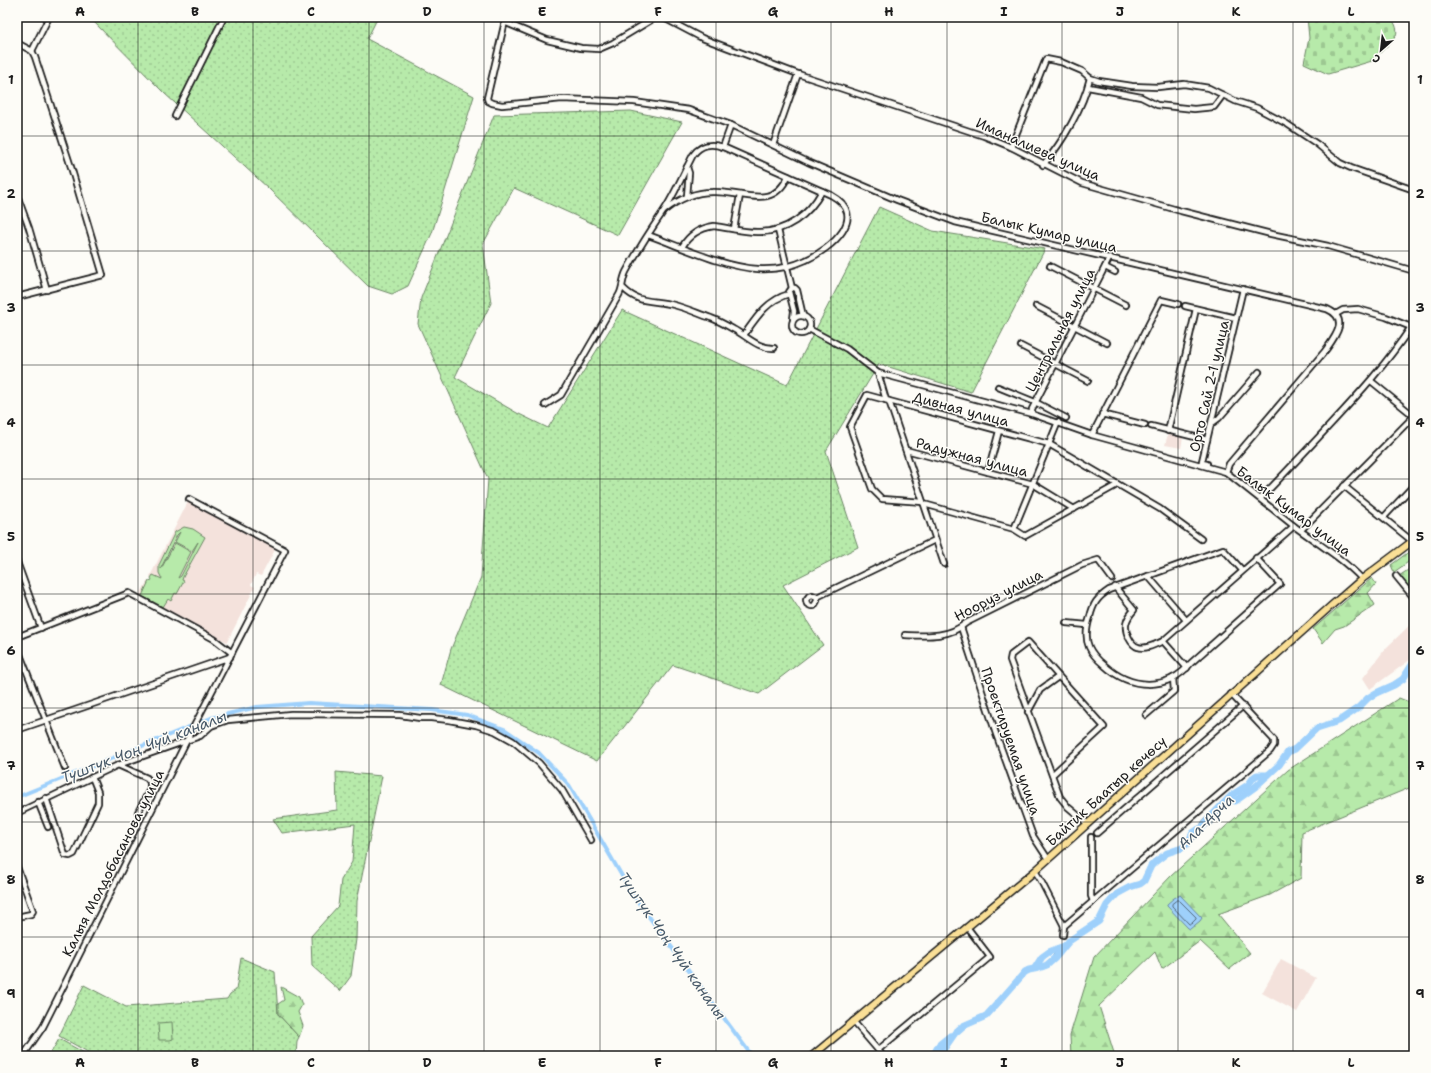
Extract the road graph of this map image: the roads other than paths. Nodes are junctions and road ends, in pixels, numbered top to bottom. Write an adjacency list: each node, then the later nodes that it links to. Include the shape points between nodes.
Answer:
1 (49, 17): 7 (street)
2 (224, 17): 12 (street)
3 (656, 17): 5 (street, via 599,49 581,48 547,40)
4 (662, 17): 8 (street, Иманалиева улица, via 702,38)
5 (505, 20): 13 (street, Балык Кумар улица, via 487,98 492,103 502,105 562,99 634,102 689,110)
6 (17, 43): 7 (street)
7 (32, 51): 40 (street, via 103,275)
8 (798, 74): 14 (street); 16 (street, Иманалиева улица, via 957,126)
9 (1090, 78): 10 (street); 11 (street, via 1132,86 1184,84 1209,88); 16 (street, via 1082,71 1046,59)
10 (1088, 87): 11 (street, via 1141,97 1157,105 1194,109 1214,107); 17 (street, via 1066,134)
11 (1223, 95): 20 (street, via 1257,108 1287,124 1352,168)
12 (175, 116)
13 (731, 125): 14 (street, Балык Кумар улица); 15 (street)
14 (773, 145): 30 (street, Балык Кумар улица, via 897,200 955,222)
15 (723, 147): 18 (street, via 710,144 700,148); 19 (street)
16 (1011, 147): 17 (street, Иманалиева улица)
17 (1043, 165): 34 (street, Иманалиева улица, via 1095,187 1271,234 1328,246)
18 (687, 167): 24 (street); 25 (street)
19 (788, 176): 21 (street); 23 (street, via 782,188 773,195 762,198)
20 (1414, 190)
21 (822, 191): 27 (street, via 807,213); 31 (street, via 843,203 848,216 845,227 822,251)
22 (17, 195): 40 (street)
23 (740, 195): 24 (street, via 715,192); 26 (street)
24 (687, 196): 25 (street)
25 (663, 212): 28 (street)
26 (734, 229): 27 (street, via 759,233); 29 (street, via 707,227 690,237)
27 (778, 230): 31 (street)
28 (648, 235): 29 (street); 36 (street, via 626,273)
29 (682, 247): 31 (street, via 744,268 772,270)
30 (1110, 257): 33 (street, Центральная улица); 39 (street, Балык Кумар улица)
31 (787, 266): 37 (street)
32 (1050, 266): 38 (street)
33 (1105, 267): 35 (street); 38 (street, Центральная улица)
34 (1414, 271)
35 (1115, 272)
36 (623, 288): 55 (street, via 642,300 674,305 722,323); 67 (street, via 561,395)
37 (792, 288): 41 (street); 49 (street, via 797,290)
38 (1094, 288): 44 (street); 52 (street, Центральная улица)
39 (1243, 289): 48 (street, Балык Кумар улица, via 1327,309); 50 (street, Орто Сай 2-1 улица)
40 (47, 290): 42 (street)
41 (789, 294): 51 (street, via 794,311); 55 (street, via 766,306)
42 (17, 297)
43 (1178, 304): 69 (street, via 1161,300)
44 (1126, 305)
45 (1036, 306): 52 (street)
46 (1186, 306): 47 (street)
47 (1196, 309): 50 (street); 76 (street)
48 (1336, 314): 53 (street, via 1343,310 1358,308); 82 (street, Балык Кумар улица, via 1339,327 1334,339 1229,464)
49 (803, 316): 51 (street); 54 (street, via 809,320)
50 (1236, 318): 73 (street, Орто Сай 2-1 улица)
51 (793, 319): 54 (street, via 794,331 799,334)
52 (1075, 326): 56 (street); 59 (street, Центральная улица)
53 (1413, 327): 63 (street)
54 (809, 329): 61 (street, via 847,349)
55 (744, 335): 58 (street, via 760,346)
56 (1107, 343)
57 (1021, 346): 59 (street)
58 (774, 348)
59 (1055, 364): 62 (street); 66 (street, Центральная улица)
60 (1259, 372): 73 (street)
61 (878, 373): 65 (street); 68 (street)
62 (1088, 381)
63 (1371, 382): 70 (street); 88 (street)
64 (998, 387): 66 (street)
65 (887, 401): 77 (street, Дивная улица); 81 (street); 90 (street, Дивная улица, via 867,395 850,427 872,489 882,499)
66 (1035, 402): 68 (street, Центральная улица); 71 (street)
67 (545, 405)
68 (1032, 414): 72 (street)
69 (1102, 414): 74 (street); 78 (street)
70 (1414, 416): 86 (street)
71 (1066, 418)
72 (1058, 422): 78 (street); 80 (street)
73 (1211, 424): 79 (street, Орто Сай 2-1 улица)
74 (1145, 425)
75 (1151, 426): 76 (street)
76 (1168, 430): 79 (street)
77 (999, 431): 80 (street, Дивная улица); 83 (street)
78 (1092, 435): 82 (street)
79 (1207, 440): 82 (street, Орто Сай 2-1 улица, via 1202,463)
80 (1049, 444): 84 (street); 85 (street, Дивная улица)
81 (906, 450): 83 (street, Радужная улица); 90 (street)
82 (1226, 471): 88 (street, Балык Кумар улица)
83 (988, 472): 84 (street, Радужная улица)
84 (1032, 484): 91 (street, Радужная улица); 94 (street)
85 (1117, 484): 91 (street); 96 (street, Дивная улица, via 1160,509)
86 (1344, 486): 92 (street); 95 (street)
87 (1414, 486): 92 (street)
88 (1260, 498): 93 (street, Балык Кумар улица)
89 (189, 499): 119 (street, Калыя Молдобасанова улица, via 285,550)
90 (923, 503): 94 (street); 97 (street)
91 (1074, 508): 94 (street, via 1025,536)
92 (1384, 517): 98 (street)
93 (1294, 526): 95 (street, Балык Кумар улица); 99 (street)
94 (1014, 529)
95 (1301, 530): 106 (street, Балык Кумар улица, via 1350,566)
96 (1201, 539)
97 (935, 540): 101 (street); 108 (street)
98 (1413, 540): 106 (main road, Байтик Баатыр көчөсү)
99 (1256, 558): 102 (street); 120 (street, via 1280,584)
100 (17, 562): 114 (street)
101 (944, 564)
102 (1242, 570): 103 (street, via 1223,549); 110 (street)
103 (1148, 576): 107 (street); 110 (street)
104 (1396, 576): 109 (street)
105 (1112, 579): 113 (street, Нооруз улица, via 1098,560 1082,565)
106 (1362, 579): 123 (main road, Байтик Баатыр көчөсү)
107 (1115, 587): 112 (street, via 1097,599); 117 (street, via 1134,610 1125,626 1131,642 1143,648)
108 (817, 598)
109 (1414, 598)
110 (1186, 620): 117 (street)
111 (1066, 623): 112 (street)
112 (1087, 625): 122 (street, via 1091,652 1116,674 1140,684 1157,683)
113 (961, 627): 115 (street, Нооруз улица, via 936,636); 143 (street, Проектируемая улица, via 1033,836)
114 (41, 628): 116 (street); 119 (street, via 129,593 214,638)
115 (904, 635)
116 (17, 637)
117 (1163, 640): 120 (street)
118 (17, 647): 127 (street)
119 (231, 655): 127 (street); 129 (street, Калыя Молдобасанова улица)
120 (1187, 668): 122 (street)
121 (1058, 676): 125 (street, via 1040,690); 125 (street, via 1028,642 1011,655 1010,660); 132 (street, via 1104,727)
122 (1173, 678): 126 (street, via 1174,691)
123 (1231, 694): 124 (street); 138 (main road, Байтик Баатыр көчөсү)
124 (1243, 706): 140 (street); 146 (street, via 1274,740 1270,751)
125 (1028, 712): 132 (street)
126 (1146, 715)
127 (45, 719): 128 (street); 131 (street)
128 (17, 730)
129 (188, 740): 130 (street); 142 (street, via 200,736 211,726 228,720 291,714 400,715 476,724 505,736 539,763 562,790); 153 (street, Калыя Молдобасанова улица, via 43,1027)
130 (118, 766): 133 (street); 136 (street, via 147,778 150,782 150,789)
131 (65, 768)
132 (1052, 776): 138 (street, via 1060,798)
133 (92, 777): 134 (street); 134 (street, via 98,792 98,803 74,854 70,856 66,856 63,849)
134 (46, 798): 135 (street)
135 (38, 802): 137 (street); 139 (street)
136 (138, 812)
137 (17, 813)
138 (1088, 824): 143 (main road, Байтик Баатыр көчөсү)
139 (48, 827)
140 (1098, 833)
141 (1091, 837): 146 (street)
142 (591, 840)
143 (1048, 859): 145 (main road, Байтик Баатыр көчөсү)
144 (17, 867): 147 (street, via 33,911 31,914)
145 (1035, 871): 148 (street); 149 (main road, Байтик Баатыр көчөсү)
146 (1093, 901): 148 (street)
147 (17, 917)
148 (1064, 926): 150 (street)
149 (967, 927): 151 (main road, Байтик Баатыр көчөсү); 152 (street, via 990,956)
150 (1063, 935)
151 (854, 1021): 152 (street); 154 (main road, Байтик Баатыр көчөсү)
152 (878, 1050): 155 (street)
153 (23, 1056)
154 (812, 1056)
155 (883, 1056)

